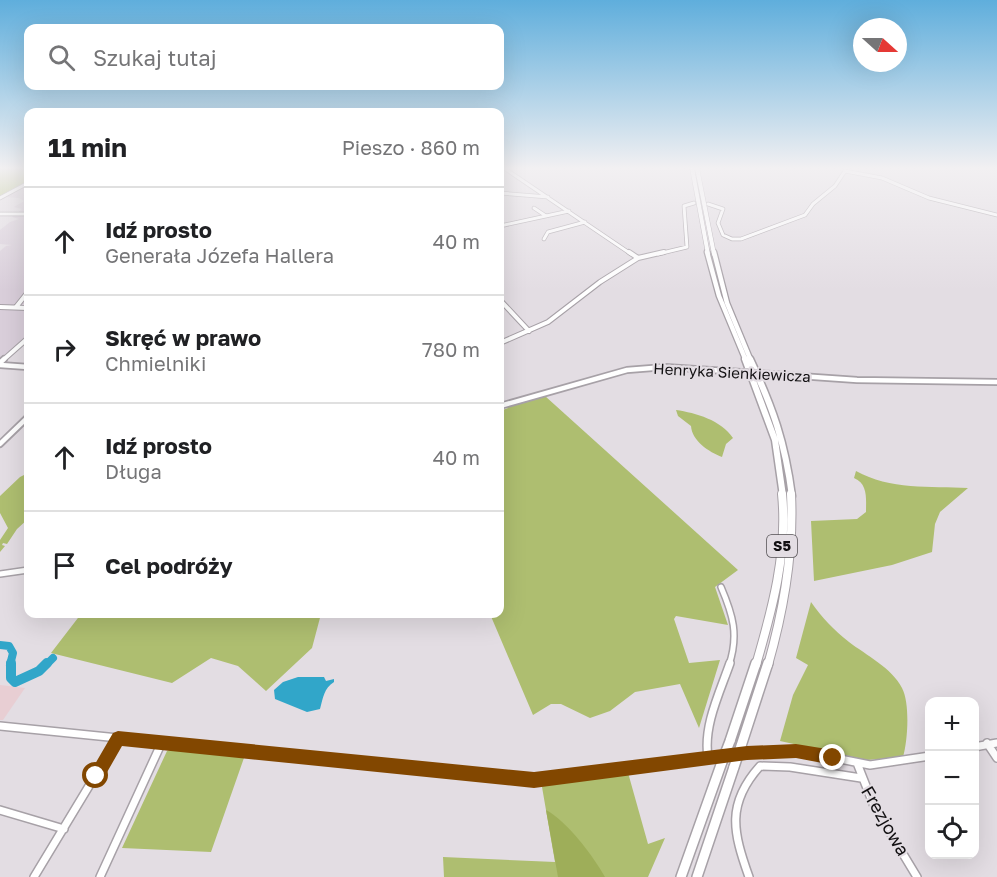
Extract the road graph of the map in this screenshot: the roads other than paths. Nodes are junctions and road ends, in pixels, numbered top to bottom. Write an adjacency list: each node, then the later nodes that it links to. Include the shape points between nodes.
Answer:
1 (535, 209): 13 (street)
2 (566, 209): 9 (street)
3 (684, 209): 17 (street, via 687,247)
4 (700, 209): 50 (highway, S5, bridge, via 710,264 731,329 776,444 782,486 782,554 758,661)
5 (705, 209): 51 (highway, S5, bridge, via 726,298 775,415 786,456 791,494 791,561 773,652)
6 (723, 209): 7 (street, via 718,220 723,235 741,239 805,215)
7 (809, 209)
8 (973, 209): 12 (street)
9 (569, 211): 13 (street); 14 (street)
10 (0, 214): 11 (street)
11 (24, 214)
12 (997, 215)
13 (546, 216): 15 (street)
14 (585, 222): 16 (street, via 548,232); 17 (street)
15 (504, 226)
16 (544, 239)
17 (638, 258): 23 (street, via 561,314)
18 (24, 297): 21 (street)
19 (504, 304): 23 (street)
20 (0, 307): 21 (street)
21 (16, 307): 22 (street)
22 (24, 308)
23 (529, 332): 24 (street)
24 (504, 341)
25 (24, 342): 26 (street)
26 (0, 364): 27 (street)
27 (24, 367)
28 (997, 382): 29 (street, Henryka Sienkiewicza, bridge, via 636,369 601,375)
29 (504, 405)
30 (24, 421): 31 (street)
31 (0, 444)
32 (24, 571): 33 (street)
33 (0, 574)
34 (721, 586): 42 (street, via 730,608 736,645 709,728)
35 (0, 726): 36 (street)
36 (118, 738): 37 (street); 47 (street)
37 (162, 742): 42 (street, via 534,780); 49 (street)
38 (997, 742): 39 (street)
39 (987, 743): 40 (street); 43 (street)
40 (979, 746)
41 (925, 757): 44 (street, via 884,764)
42 (708, 758): 44 (street, via 796,751)
43 (997, 758)
44 (857, 763): 45 (street, Frezjowa)
45 (861, 778): 52 (street, via 760,766 748,777 733,821); 53 (street, Frezjowa)
46 (0, 810): 47 (street)
47 (64, 829): 48 (street)
48 (34, 877)
49 (100, 877)
50 (681, 877)
51 (697, 877)
52 (749, 877)
53 (917, 877)

